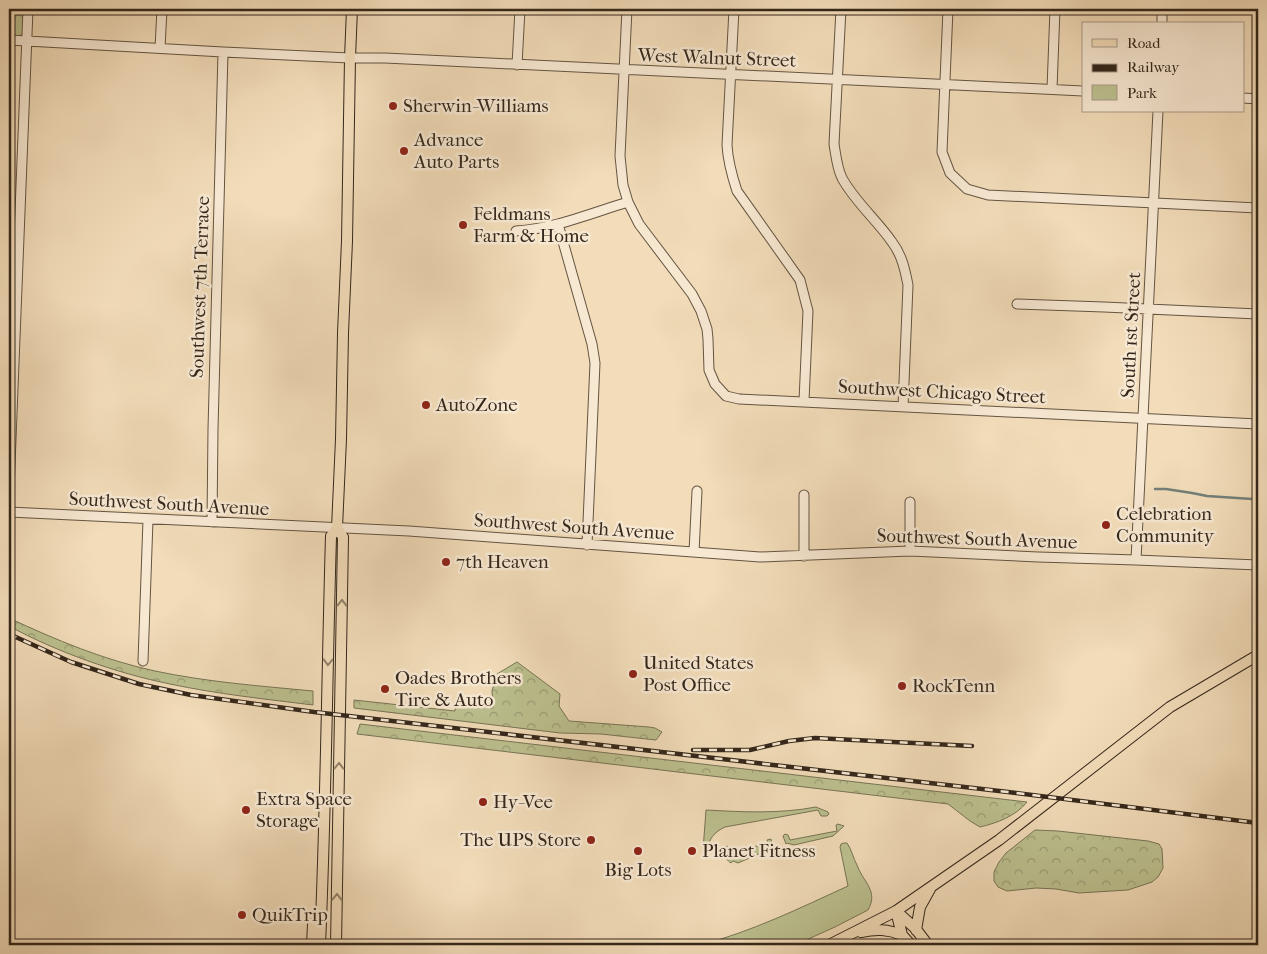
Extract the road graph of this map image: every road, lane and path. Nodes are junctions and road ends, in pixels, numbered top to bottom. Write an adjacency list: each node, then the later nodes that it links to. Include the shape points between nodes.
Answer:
1 (28, 9): 13 (street)
2 (162, 9): 14 (street)
3 (352, 9): 16 (main road)
4 (520, 9): 17 (street)
5 (627, 9): 18 (street)
6 (734, 9): 19 (street)
7 (841, 9): 20 (street)
8 (948, 9): 21 (street)
9 (1055, 9): 22 (street)
10 (1162, 9): 11 (street)
11 (1162, 22)
12 (9, 40): 13 (street, West Walnut Street)
13 (27, 41): 14 (street, West Walnut Street); 39 (street)
14 (160, 48): 15 (street, West Walnut Street)
15 (223, 52): 16 (street, West Walnut Street); 45 (street, Southwest 7th Terrace)
16 (350, 58): 17 (street, West Walnut Street); 46 (main road)
17 (518, 64): 18 (street, West Walnut Street)
18 (624, 70): 19 (street, West Walnut Street); 27 (street, via 620,156)
19 (732, 74): 20 (street, West Walnut Street); 35 (street, via 727,145 732,176 737,191 800,280 808,311)
20 (838, 79): 21 (street, West Walnut Street); 36 (street, via 834,144 837,163 851,192 893,242 905,268 908,285)
21 (944, 85): 22 (street, West Walnut Street); 28 (street, via 942,152 950,173 966,189 988,195)
22 (1052, 89): 23 (street, West Walnut Street)
23 (1082, 90)
24 (1244, 98): 25 (street)
25 (1258, 99)
26 (1158, 112): 28 (street, South 1st Street)
27 (628, 202): 30 (street); 35 (street, Southwest Chicago Street, via 639,224 692,294 701,311 707,329 709,370 715,384 726,396 740,399)
28 (1154, 202): 29 (street); 33 (street, South 1st Street)
29 (1258, 208)
30 (558, 224): 31 (street); 47 (street, via 595,363)
31 (516, 231)
32 (1017, 304): 33 (street)
33 (1148, 310): 34 (street); 37 (street, South 1st Street)
34 (1258, 314)
35 (804, 402): 36 (street, Southwest Chicago Street)
36 (903, 407): 37 (street, Southwest Chicago Street)
37 (1143, 418): 38 (street, Southwest Chicago Street); 51 (street, South 1st Street)
38 (1258, 424)
39 (9, 490)
40 (697, 490): 49 (street)
41 (804, 495): 50 (street)
42 (910, 502): 48 (street)
43 (9, 512): 44 (street, Southwest South Avenue)
44 (148, 520): 45 (street, Southwest South Avenue); 54 (street)
45 (212, 522): 46 (street, Southwest South Avenue)
46 (338, 528): 47 (street, Southwest South Avenue); 57 (main road, one-way to 57, via 331,536); 63 (main road, one-way to 46, via 343,546)
47 (587, 544): 49 (street, Southwest South Avenue)
48 (910, 551): 50 (street, Southwest South Avenue); 51 (street, Southwest South Avenue)
49 (694, 552): 50 (street, Southwest South Avenue, via 760,557)
50 (804, 556)
51 (1136, 560): 52 (street, Southwest South Avenue)
52 (1258, 565)
53 (1258, 654): 55 (main road, via 1170,708 999,840)
54 (143, 661)
55 (932, 886): 56 (main road); 58 (main road, via 920,907)
56 (896, 910): 58 (main road); 59 (main road); 60 (main road)
57 (321, 921): 61 (main road, via 313,924); 62 (main road)
58 (916, 930): 66 (main road)
59 (850, 934): 60 (main road, via 887,930); 64 (main road)
60 (902, 935): 65 (main road)
61 (312, 945)
62 (320, 945)
63 (336, 945)
64 (828, 945)
65 (911, 945)
66 (928, 945)

